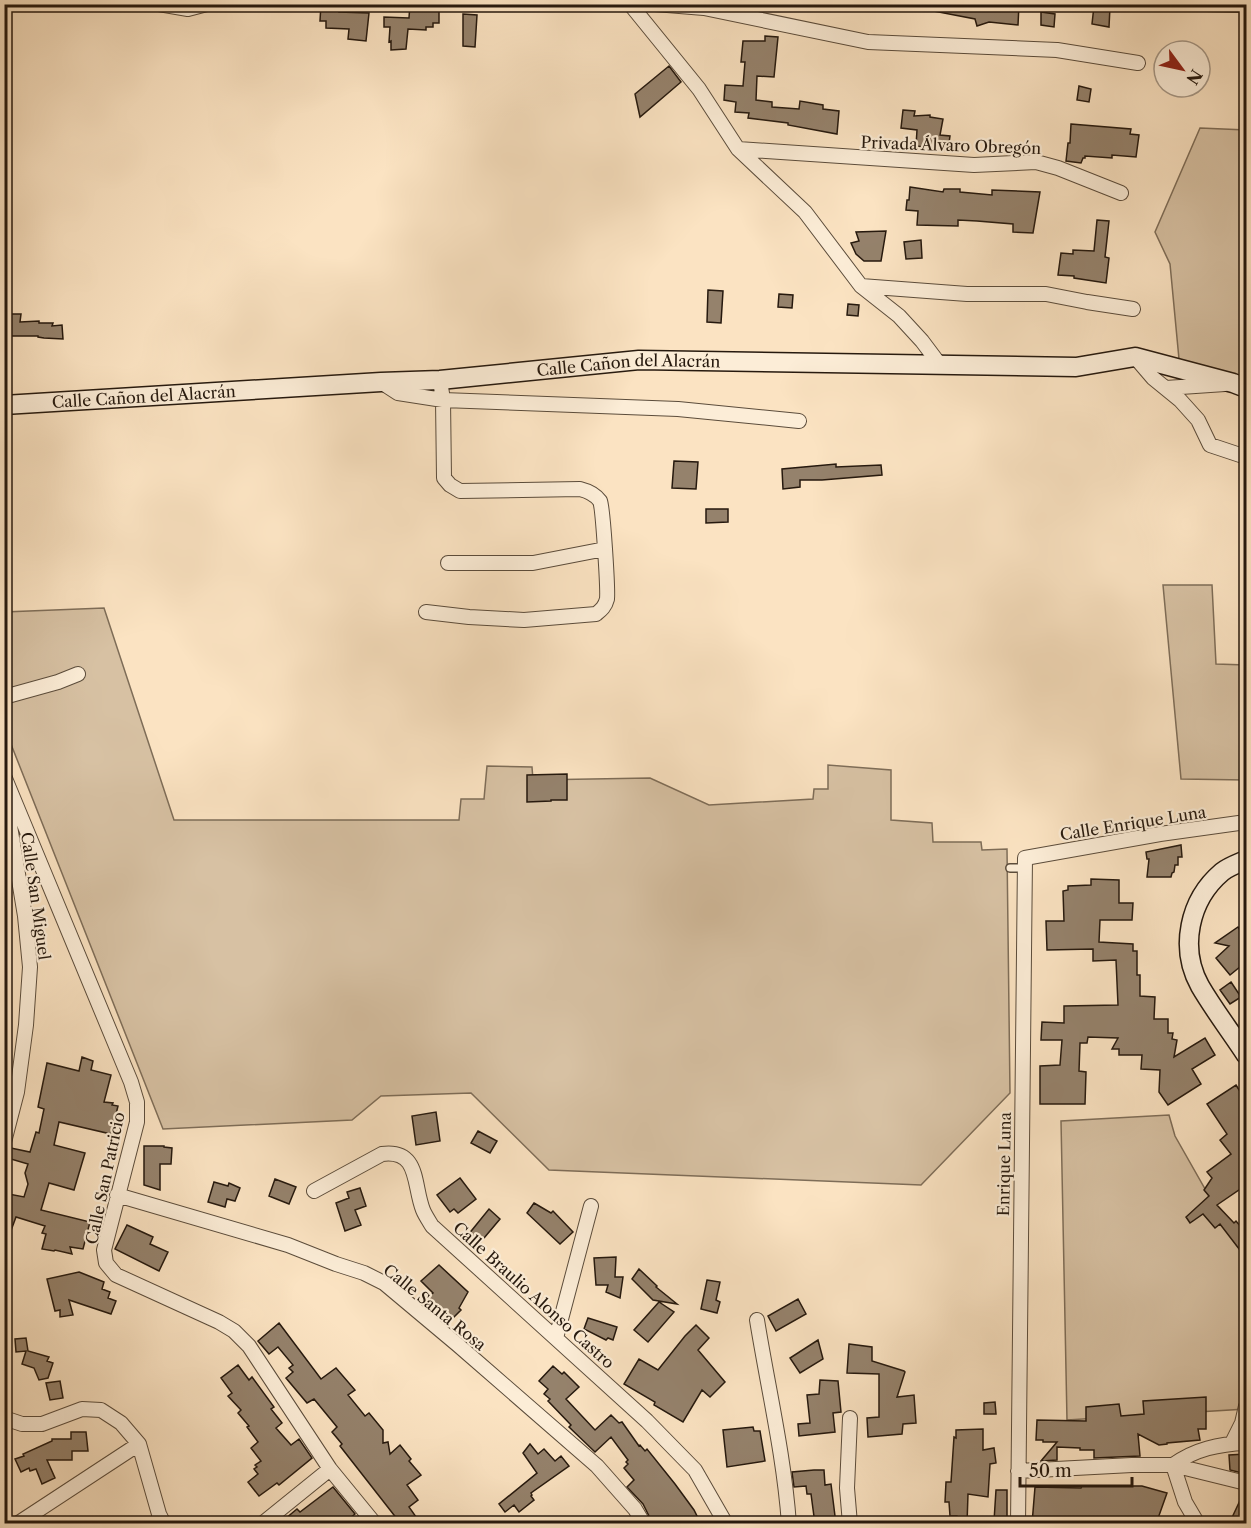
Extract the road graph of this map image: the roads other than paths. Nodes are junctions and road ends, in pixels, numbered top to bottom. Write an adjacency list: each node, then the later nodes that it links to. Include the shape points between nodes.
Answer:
1 (159, 4): 2 (street, via 188,9)
2 (207, 4)
3 (630, 4): 8 (street, via 699,90)
4 (655, 4): 7 (street, via 704,8 868,42 1057,50)
5 (1205, 4): 6 (street)
6 (1246, 5)
7 (1138, 63)
8 (738, 149): 9 (street, Privada Álvaro Obregón, via 974,165 1036,162); 10 (street, via 805,212)
9 (1121, 193)
10 (861, 286): 11 (street, via 967,294 1046,294); 13 (street, via 898,316)
11 (1133, 309)
12 (1135, 357): 13 (main road, Calle Cañon del Alacrán, via 1076,367); 16 (main road, Calle Cañon del Alacrán); 17 (street)
13 (940, 365): 14 (main road, Calle Cañon del Alacrán, via 639,360)
14 (440, 381): 15 (main road, Calle Cañon del Alacrán); 18 (street)
15 (381, 382): 18 (street, via 398,393); 19 (main road, Calle Cañon del Alacrán)
16 (1240, 386): 17 (street)
17 (1166, 388): 21 (street, via 1198,420 1210,445)
18 (443, 400): 20 (street, via 678,409); 22 (street, via 444,478 450,486 460,491 590,492 600,502)
19 (4, 405)
20 (799, 421)
21 (1246, 457)
22 (605, 549): 23 (street, via 533,562); 24 (street, via 607,600 596,614 524,621)
23 (448, 563)
24 (426, 612)
25 (78, 674): 26 (street)
26 (4, 697)
27 (4, 776): 28 (street, Calle San Patricio)
28 (14, 798): 33 (street, Calle San Miguel, via 10,826 30,967 17,1092); 35 (street, Calle San Patricio, via 137,1102 136,1122)
29 (1246, 822): 31 (street, Calle Enrique Luna, via 1160,834)
30 (1246, 860): 32 (main road, via 1222,871 1200,897 1190,921 1189,956 1199,984)
31 (1020, 865): 47 (street, Enrique Luna)
32 (1246, 1055)
33 (4, 1142)
34 (314, 1191): 38 (street, Calle Braulio Alonso Castro, via 382,1154 404,1156 432,1226)
35 (117, 1195): 46 (street, Calle San Patricio, via 104,1250 106,1263 116,1275 234,1331 249,1346); 53 (street, Calle Santa Rosa, via 288,1245 384,1283 597,1466)
36 (591, 1206): 38 (street)
37 (757, 1320): 55 (street, via 774,1408)
38 (556, 1338): 54 (street, Calle Braulio Alonso Castro, via 648,1420 695,1470)
39 (1246, 1406): 42 (street)
40 (4, 1418): 44 (street, via 22,1424 42,1424 81,1409 101,1410 121,1423)
41 (850, 1418): 56 (street)
42 (1232, 1443): 43 (street); 45 (street, via 1199,1450)
43 (1246, 1443)
44 (139, 1444): 49 (street); 50 (street)
45 (1173, 1465): 47 (street); 48 (street); 58 (street, via 1185,1502)
46 (330, 1469): 51 (street); 52 (street, Calle San Patricio)
47 (1018, 1471): 57 (street, Enrique Luna)
48 (1246, 1483)
49 (17, 1524)
50 (164, 1524)
51 (262, 1524)
52 (375, 1524)
53 (644, 1524)
54 (726, 1524)
55 (789, 1524)
56 (850, 1524)
57 (1018, 1524)
58 (1198, 1524)

